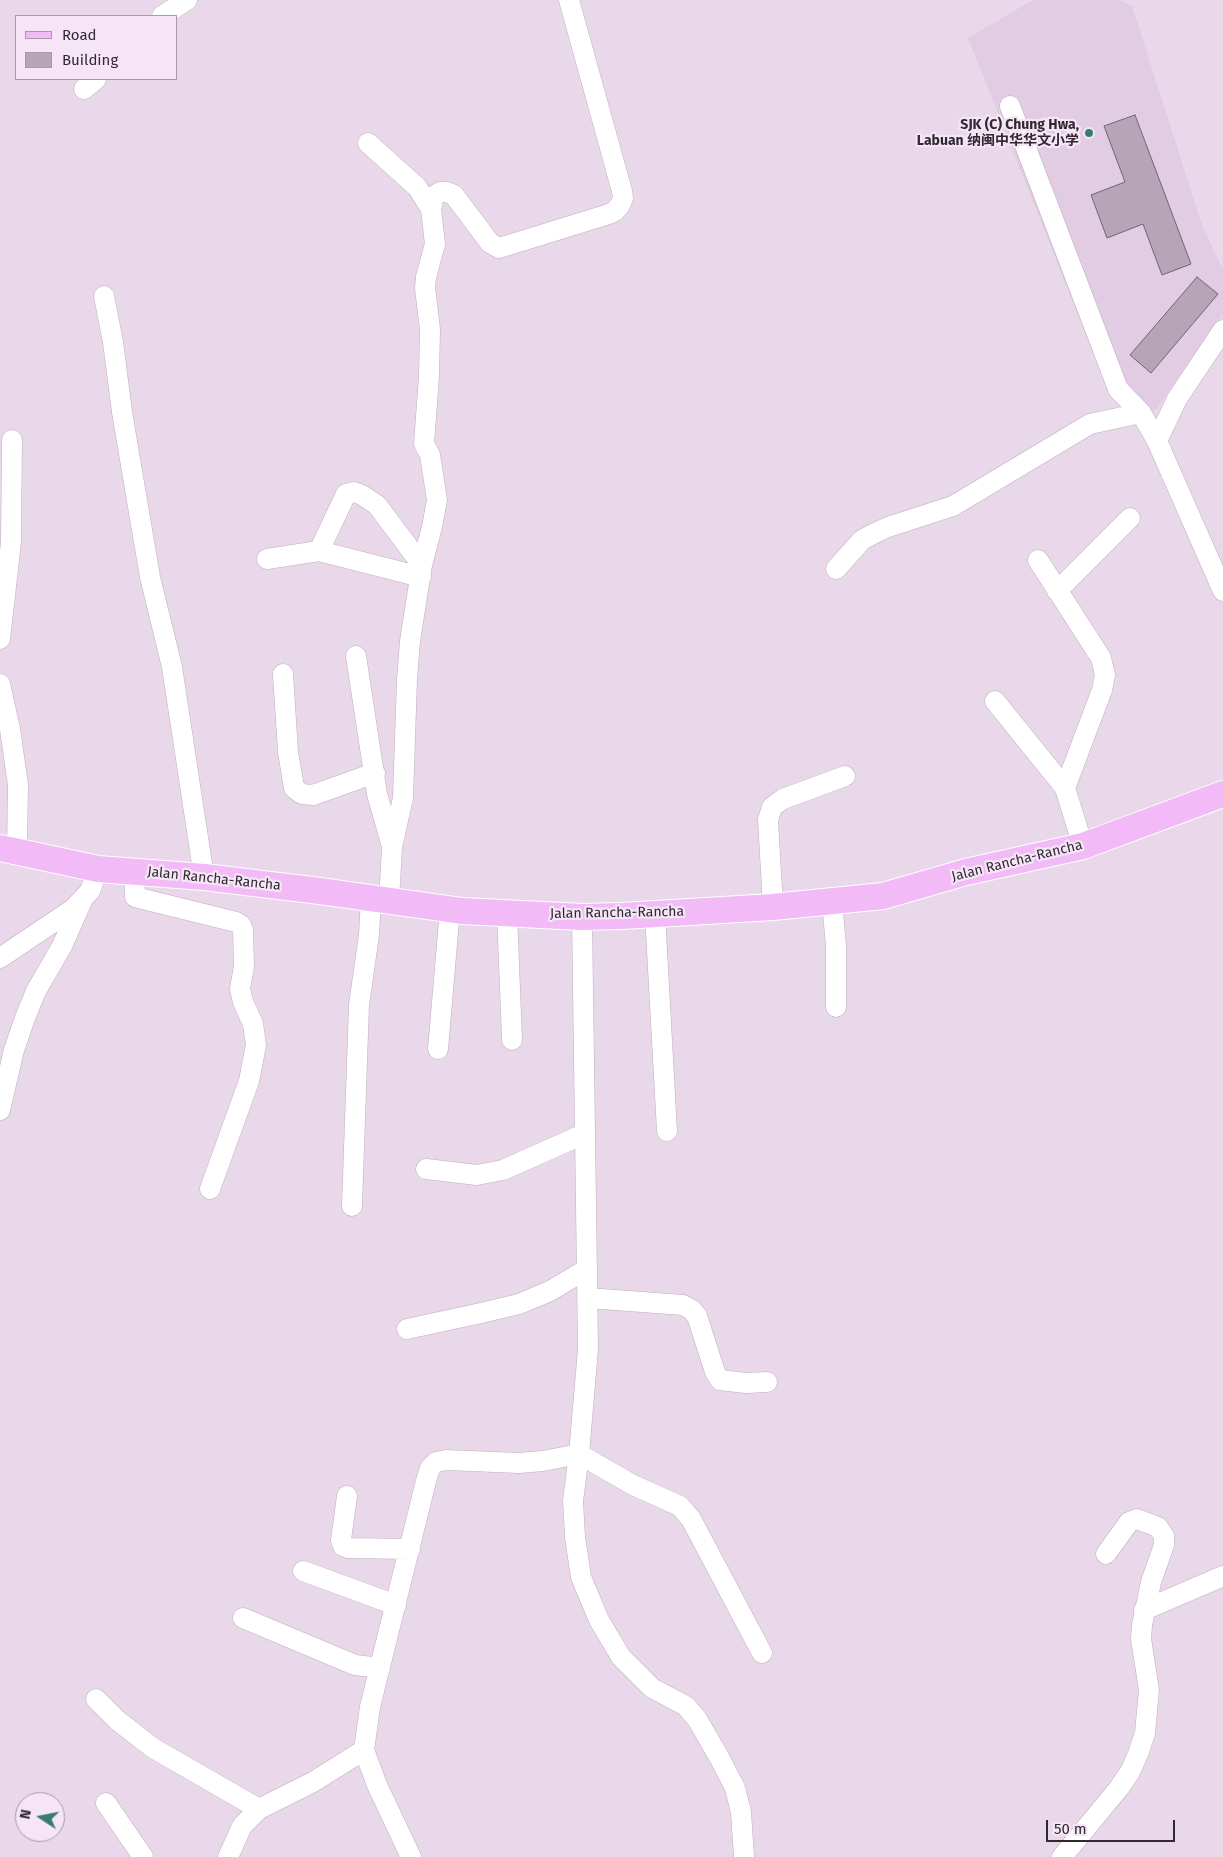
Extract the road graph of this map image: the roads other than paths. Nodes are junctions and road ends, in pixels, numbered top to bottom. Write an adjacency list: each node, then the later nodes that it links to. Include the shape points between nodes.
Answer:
1 (187, 0): 3 (street)
2 (569, 0): 6 (street, via 622,191 620,205 609,214 505,247 494,247 454,195 440,192 434,196)
3 (164, 15)
4 (1010, 106): 10 (street, via 1118,389)
5 (368, 143): 6 (street, via 417,187)
6 (431, 209): 18 (street, via 435,244 425,288 430,329 424,444 430,455 437,500)
7 (104, 296): 36 (street, via 150,576 172,667)
8 (1223, 330): 9 (street)
9 (1216, 347): 12 (street, via 1177,399)
10 (1141, 413): 12 (street); 17 (street, via 1090,424 953,506 873,534 862,540)
11 (12, 440): 21 (street, via 11,542)
12 (1157, 441): 20 (street)
13 (1130, 518): 19 (street)
14 (319, 551): 15 (street); 18 (street); 18 (street, via 346,494 354,492 377,505)
15 (267, 559)
16 (1038, 560): 19 (street)
17 (836, 569)
18 (421, 571): 32 (street, via 410,641 403,798)
19 (1058, 591): 29 (street, via 1102,658 1105,675)
20 (1223, 591)
21 (0, 639)
22 (356, 656): 27 (street)
23 (283, 674): 27 (street, via 288,752 294,788 302,794 313,795)
24 (0, 684): 26 (street, via 10,729)
25 (995, 700): 29 (street)
26 (8, 769): 33 (street, via 18,785)
27 (375, 774): 32 (street, via 376,794)
28 (845, 776): 40 (street, via 772,807 768,820)
29 (1065, 788): 31 (street)
30 (1223, 794): 31 (main road, Jalan Rancha-Rancha)
31 (1083, 846): 39 (main road, Jalan Rancha-Rancha, via 966,872 883,896)
32 (392, 847): 37 (street)
33 (9, 850): 34 (main road, Jalan Rancha-Rancha)
34 (98, 869): 35 (main road, Jalan Rancha-Rancha); 38 (street, via 90,891)
35 (134, 871): 36 (main road, Jalan Rancha-Rancha); 53 (street, via 135,897 236,922 243,930 244,966 240,989 253,1024 256,1045 249,1080)
36 (204, 878): 37 (main road, Jalan Rancha-Rancha)
37 (380, 899): 41 (main road, Jalan Rancha-Rancha); 54 (street, via 369,935 359,1005)
38 (82, 901): 45 (street); 49 (street, via 25,1018)
39 (832, 902): 40 (main road, Jalan Rancha-Rancha); 46 (street)
40 (773, 907): 43 (main road, Jalan Rancha-Rancha)
41 (450, 909): 42 (main road, Jalan Rancha-Rancha); 48 (street)
42 (507, 913): 44 (main road, Jalan Rancha-Rancha); 47 (street)
43 (655, 914): 44 (main road, Jalan Rancha-Rancha); 50 (street)
44 (582, 917): 51 (street)
45 (0, 958)
46 (836, 1006)
47 (512, 1040)
48 (438, 1049)
49 (0, 1110)
50 (667, 1131)
51 (584, 1134): 52 (street, via 503,1170 477,1175); 55 (street)
52 (426, 1169)
53 (210, 1189)
54 (352, 1206)
55 (587, 1269): 56 (street); 57 (street, via 550,1291 518,1304)
56 (588, 1298): 58 (street, via 683,1305 697,1316 720,1380); 59 (street, via 588,1349)
57 (408, 1328)
58 (767, 1382)
59 (579, 1454): 61 (street, via 519,1463 436,1462 430,1468 426,1481); 68 (street, via 634,1486 680,1506 691,1519); 77 (street, via 574,1537 581,1577 599,1620 621,1657 652,1688 686,1706 697,1719 734,1788 741,1812)
60 (347, 1496): 61 (street, via 342,1546)
61 (410, 1549): 65 (street)
62 (1106, 1554): 66 (street, via 1129,1522 1137,1519 1158,1527 1164,1536 1164,1545)
63 (303, 1571): 65 (street)
64 (1223, 1576): 66 (street)
65 (396, 1605): 69 (street)
66 (1144, 1610): 78 (street, via 1141,1639 1149,1690 1145,1733 1130,1772)
67 (243, 1618): 69 (street, via 355,1665)
68 (762, 1653)
69 (380, 1668): 71 (street)
70 (96, 1699): 73 (street, via 153,1748)
71 (364, 1750): 73 (street); 76 (street)
72 (106, 1804): 74 (street)
73 (259, 1809): 75 (street, via 242,1826)
74 (142, 1857)
75 (228, 1857)
76 (411, 1857)
77 (744, 1857)
78 (1062, 1857)

